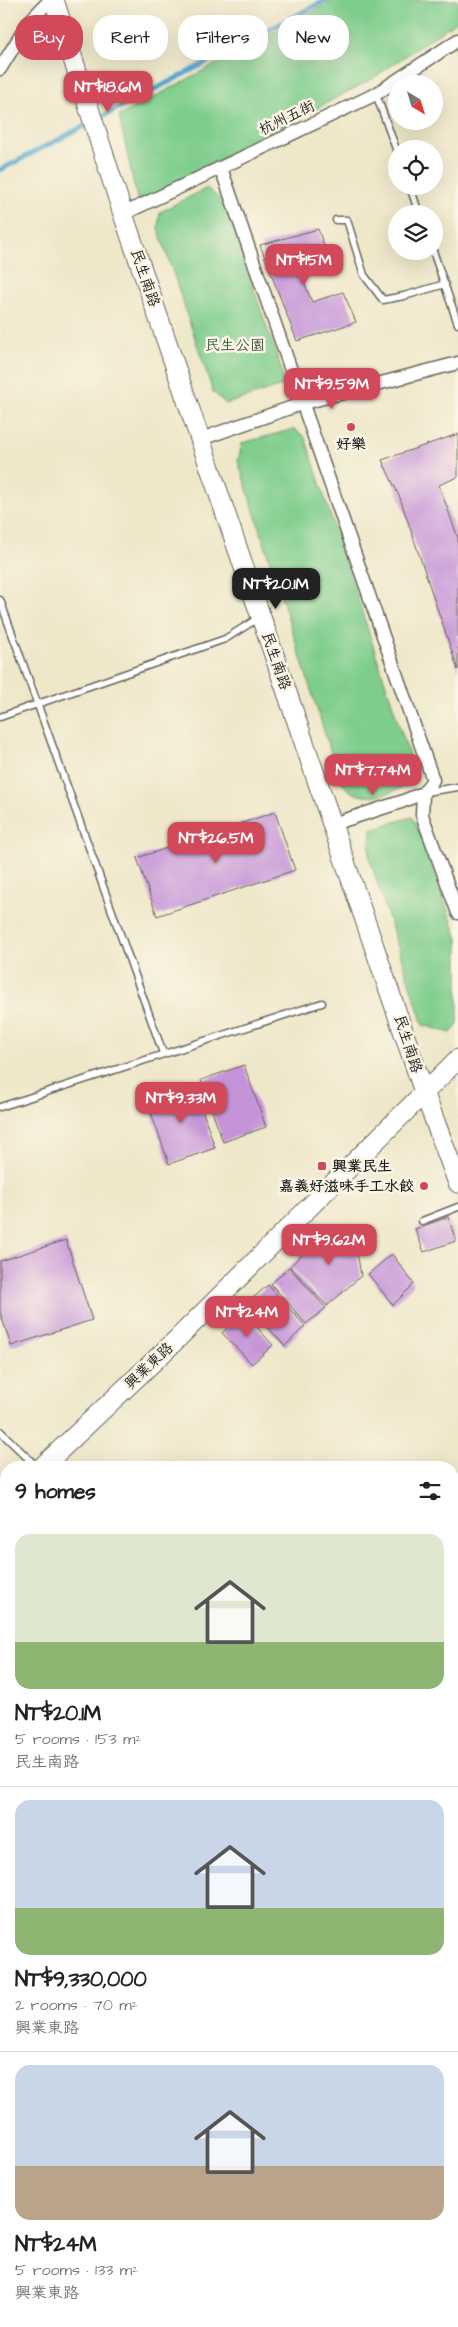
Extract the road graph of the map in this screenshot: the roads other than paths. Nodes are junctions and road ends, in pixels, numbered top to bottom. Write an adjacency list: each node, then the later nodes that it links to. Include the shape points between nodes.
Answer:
1 (52, 0): 3 (street, via 30,22); 7 (main road, 民生南路)
2 (458, 40): 4 (street, 杭州五街)
3 (0, 70)
4 (376, 94): 5 (lane); 6 (street, 杭州五街)
5 (392, 140)
6 (221, 168): 7 (street, 杭州五街); 13 (street)
7 (123, 214): 14 (main road, 民生南路)
8 (336, 220): 10 (lane, via 347,220 364,275 383,300)
9 (436, 260): 10 (lane)
10 (445, 284): 11 (lane)
11 (458, 324)
12 (458, 363): 13 (street)
13 (304, 403): 14 (street); 20 (street, via 433,780)
14 (201, 439): 16 (main road, 民生南路)
15 (0, 600): 17 (lane)
16 (261, 617): 17 (lane, via 225,639); 21 (main road, 民生南路)
17 (39, 705): 18 (lane); 24 (lane)
18 (0, 717)
19 (458, 787): 20 (lane)
20 (423, 793): 21 (street); 22 (street, via 422,815)
21 (333, 824): 26 (main road, 民生南路)
22 (458, 913)
23 (322, 1003): 24 (lane)
24 (163, 1053): 27 (lane)
25 (458, 1059): 26 (main road, 興業東路)
26 (424, 1092): 28 (main road, 民生南路); 34 (main road, 興業東路, via 172,1344)
27 (0, 1107)
28 (454, 1162): 29 (main road, 民生南路)
29 (458, 1183)
30 (458, 1207): 31 (lane)
31 (422, 1221)
32 (0, 1431): 33 (lane)
33 (32, 1461)
34 (47, 1461)

